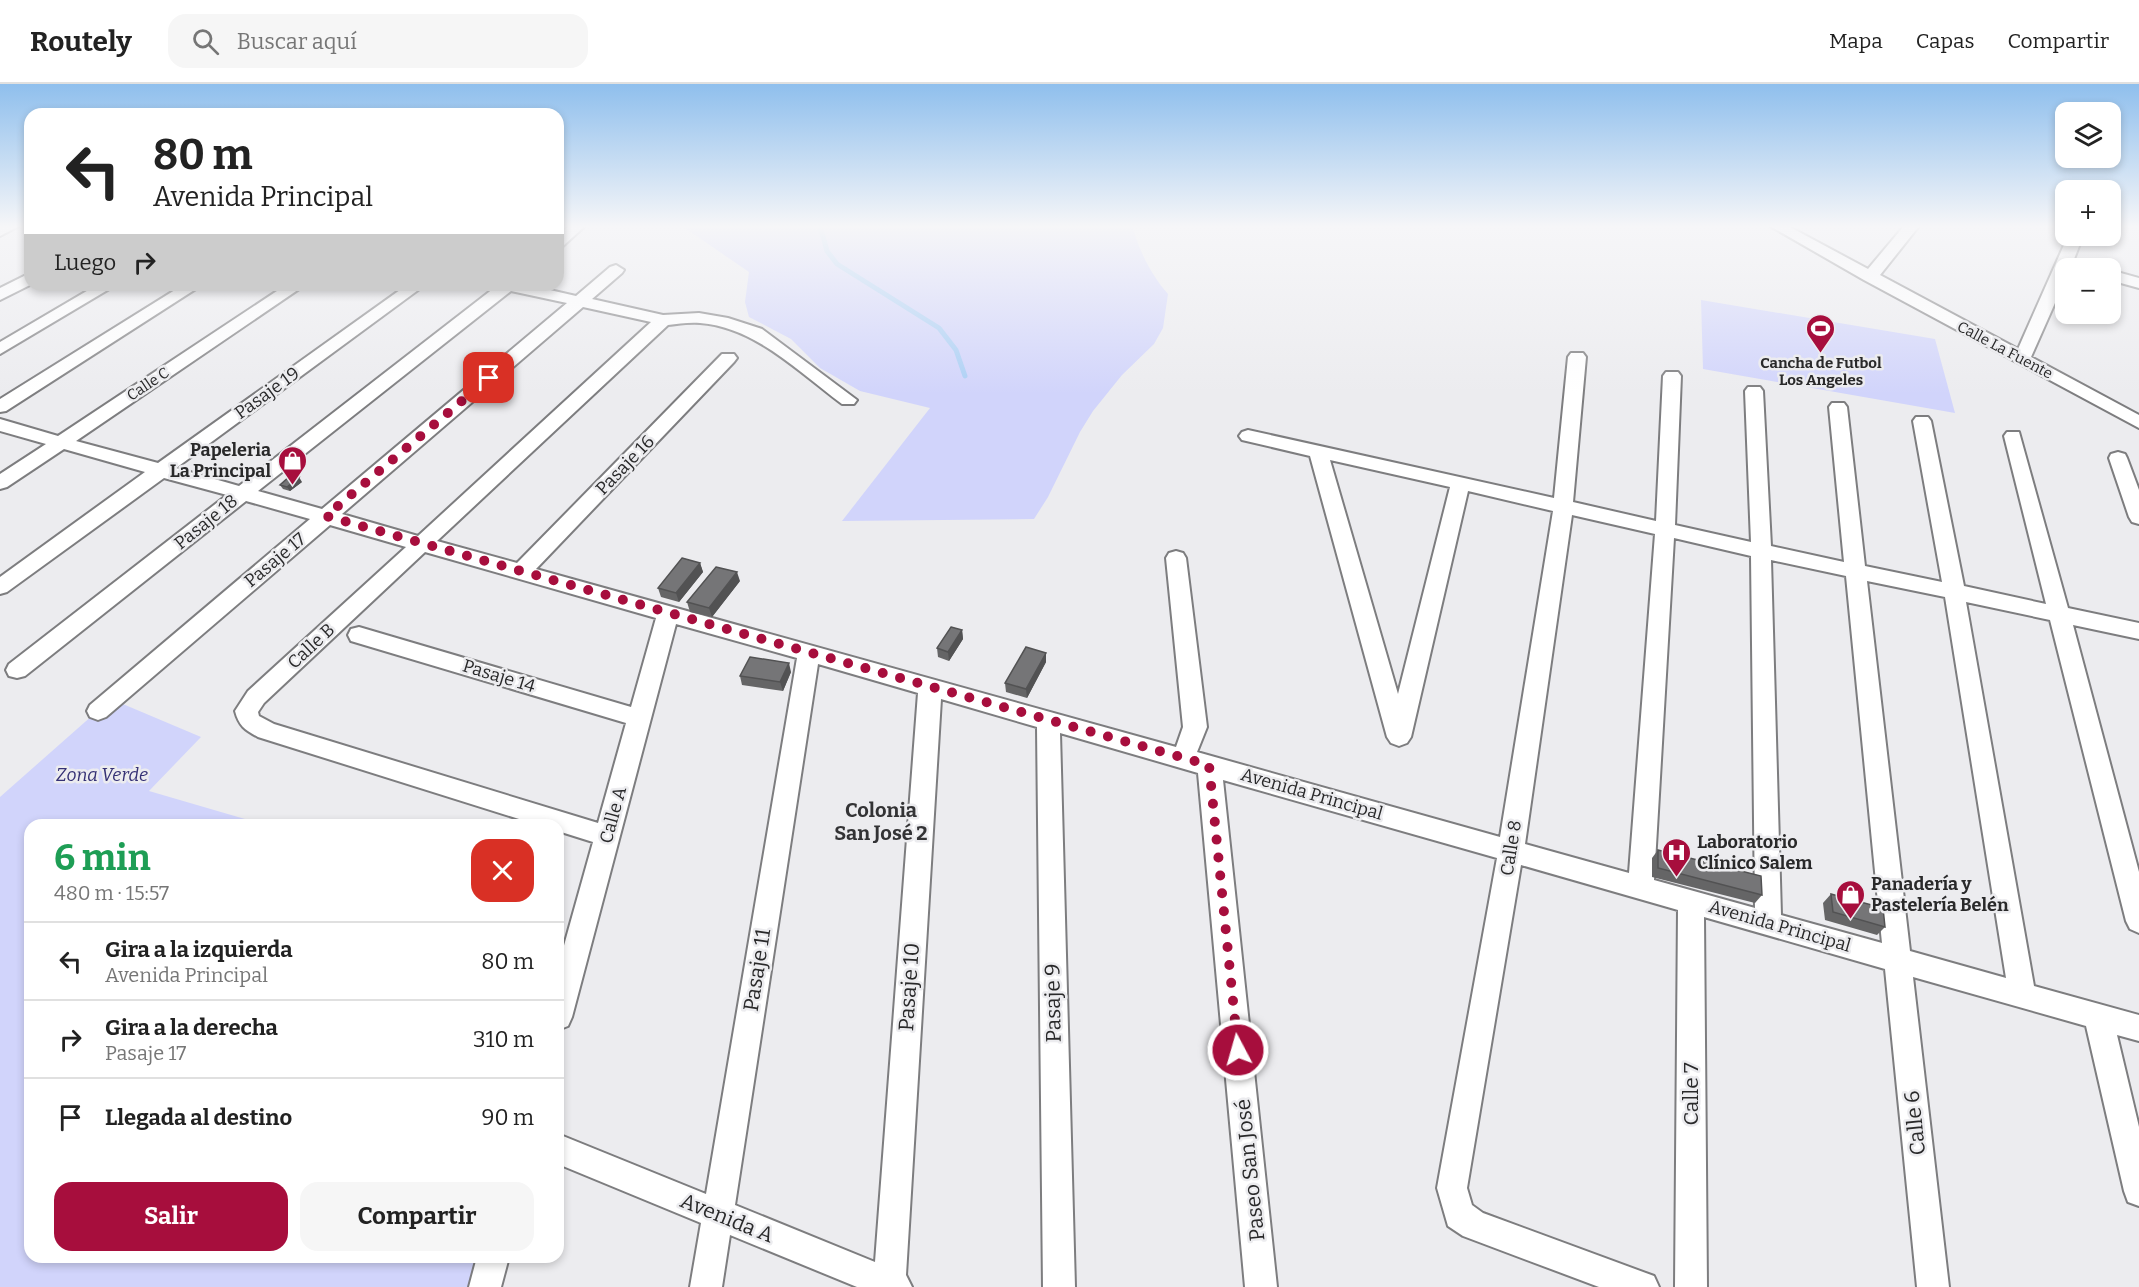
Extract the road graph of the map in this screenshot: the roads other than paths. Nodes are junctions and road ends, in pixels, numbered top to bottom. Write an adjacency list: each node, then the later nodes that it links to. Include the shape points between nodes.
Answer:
1 (23, 282): 11 (street)
2 (602, 282): 12 (street, Pasaje 17)
3 (1880, 282): 17 (street, Calle La Fuente)
4 (2055, 284): 17 (street)
5 (98, 291): 14 (street)
6 (184, 291): 22 (street)
7 (288, 291): 28 (street, Calle C)
8 (409, 291): 31 (street, Pasaje 19)
9 (499, 291): 34 (street, Pasaje 18)
10 (534, 291): 12 (street)
11 (0, 295)
12 (579, 301): 13 (street); 36 (street, Pasaje 17)
13 (663, 320): 20 (street, via 699,318 756,333); 39 (street, Calle B)
14 (0, 349)
15 (1577, 357): 35 (street, Calle 8)
16 (728, 358): 43 (street, Pasaje 16)
17 (2022, 359): 24 (street, Calle La Fuente)
18 (1672, 376): 38 (street)
19 (1754, 391): 40 (street)
20 (848, 400)
21 (1838, 406): 42 (street, Calle 6)
22 (0, 407)
23 (1922, 421): 45 (street)
24 (2139, 422)
25 (0, 425): 28 (street, Avenida Principal)
26 (1248, 436): 29 (street)
27 (2013, 436): 47 (street)
28 (61, 442): 31 (street, Avenida Principal); 32 (street, Calle C)
29 (1317, 452): 33 (street); 33 (street, via 1399,737)
30 (2118, 458): 37 (street)
31 (161, 470): 34 (street, Avenida Principal); 44 (street, Pasaje 19)
32 (0, 483)
33 (1461, 484): 35 (street)
34 (243, 493): 36 (street, Avenida Principal); 51 (street, Pasaje 18)
35 (1563, 507): 38 (street); 60 (street, Calle 8)
36 (326, 516): 39 (street, Avenida Principal); 53 (street, Pasaje 17)
37 (2139, 517)
38 (1665, 529): 40 (street); 61 (street)
39 (422, 543): 43 (street, Avenida Principal); 57 (street, Calle B, via 256,696 246,711 249,721 266,731)
40 (1761, 551): 42 (street); 64 (street)
41 (1176, 558): 56 (street)
42 (1856, 571): 45 (street); 65 (street, Calle 6)
43 (521, 572): 46 (street, Avenida Principal)
44 (0, 587)
45 (1954, 591): 47 (street); 66 (street)
46 (668, 613): 50 (street, Avenida Principal); 54 (street, Calle A)
47 (2059, 614): 48 (street); 63 (street)
48 (2139, 631)
49 (359, 635): 54 (street, Pasaje 14)
50 (809, 653): 52 (street, Avenida Principal); 72 (street, Pasaje 11)
51 (17, 670)
52 (930, 687): 55 (street, Avenida Principal); 74 (street, Pasaje 10)
53 (98, 711)
54 (639, 718): 59 (street, Calle A)
55 (1048, 720): 56 (street, Avenida Principal); 77 (street, Pasaje 9)
56 (1196, 762): 60 (street, Avenida Principal); 78 (street, Paseo San José)
57 (552, 819)
58 (564, 823): 59 (street, Calle B)
59 (607, 836): 67 (street, Calle A)
60 (1511, 850): 61 (street, Avenida Principal); 79 (street, Calle 8, via 1452,1188 1459,1215 1474,1225)
61 (1641, 887): 62 (street, Avenida Principal)
62 (1691, 901): 64 (street, Avenida Principal); 80 (street, Calle 7)
63 (2139, 921)
64 (1768, 923): 65 (street, Avenida Principal)
65 (1896, 959): 66 (street, Avenida Principal); 81 (street, Calle 6)
66 (2022, 994): 68 (street, Avenida Principal)
67 (564, 995)
68 (2098, 1016): 69 (street, Avenida Principal); 71 (street)
69 (2139, 1028)
70 (564, 1151): 72 (street, Avenida A)
71 (2139, 1191)
72 (718, 1215): 74 (street, Avenida A); 76 (street, Pasaje 11)
73 (491, 1263): 75 (street)
74 (892, 1286)
75 (485, 1287)
76 (706, 1287)
77 (1059, 1287)
78 (1262, 1287)
79 (1643, 1287)
80 (1691, 1287)
81 (1933, 1287)

